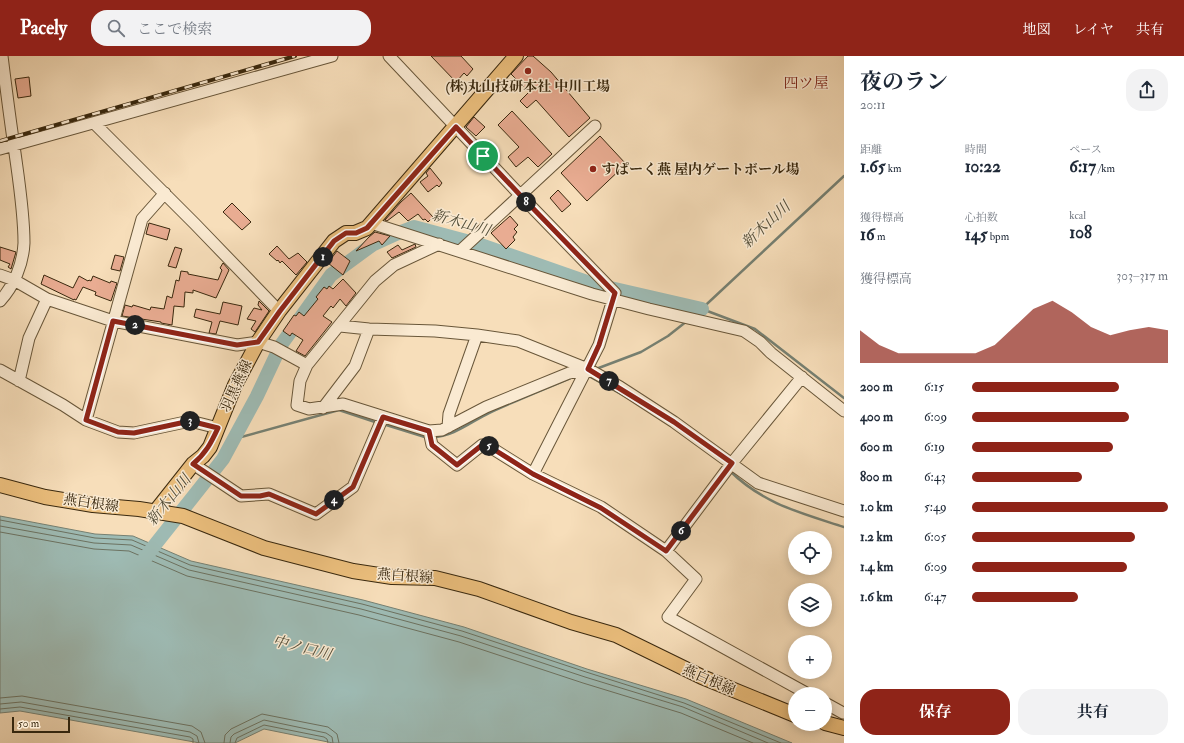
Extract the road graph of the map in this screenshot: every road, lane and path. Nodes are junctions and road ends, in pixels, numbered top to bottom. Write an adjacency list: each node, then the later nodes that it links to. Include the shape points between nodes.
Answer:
1 (2, 56): 8 (street)
2 (332, 56): 5 (street)
3 (389, 56): 7 (street)
4 (516, 56): 7 (main road, 羽黒燕線)
5 (94, 122): 8 (street); 10 (street)
6 (595, 126): 11 (street)
7 (456, 127): 11 (street); 12 (main road, 羽黒燕線)
8 (14, 145): 9 (street); 16 (street, via 24,244)
9 (0, 149)
10 (165, 193): 20 (street); 21 (street, via 142,219)
11 (521, 196): 14 (street); 18 (street, via 615,293)
12 (371, 222): 13 (street); 20 (main road, 羽黒燕線, via 367,228 338,237)
13 (439, 244): 14 (street); 22 (street, via 394,265 382,274)
14 (460, 251): 18 (street)
15 (0, 275): 16 (street)
16 (14, 280): 17 (street); 19 (street, via 10,290)
17 (48, 299): 21 (street); 30 (street, via 29,338)
18 (614, 300): 27 (street); 29 (street, via 744,331)
19 (0, 301)
20 (280, 311): 25 (main road, 羽黒燕線)
21 (113, 321): 25 (street, via 237,345); 34 (street)
22 (340, 326): 23 (street); 26 (street)
23 (369, 329): 24 (street); 31 (street, via 355,366)
24 (477, 335): 27 (street, via 518,341); 35 (street, via 449,414)
25 (258, 342): 26 (street, via 274,347); 36 (main road, 羽黒燕線, via 235,385)
26 (307, 365): 31 (street, via 300,381 297,405 309,409)
27 (588, 369): 35 (street, via 568,373); 38 (street, via 674,422); 40 (street)
28 (0, 370): 30 (street)
29 (802, 377): 32 (street); 38 (street)
30 (19, 381): 34 (street)
31 (322, 408): 33 (street, via 343,404)
32 (844, 411)
33 (383, 417): 37 (street); 39 (street, via 353,487 316,514 269,494 241,496)
34 (86, 420): 36 (street, via 118,432 134,433 190,421)
35 (448, 427): 37 (street)
36 (218, 428): 39 (main road, 羽黒燕線, via 210,447)
37 (429, 431): 40 (street, via 432,445 457,465 482,445 490,447)
38 (732, 463): 42 (street, via 758,483); 44 (street)
39 (193, 464): 43 (main road, 羽黒燕線)
40 (533, 474): 44 (street, via 601,508)
41 (0, 485): 43 (main road, 燕白根線, via 93,505)
42 (844, 511)
43 (155, 512): 47 (main road, 燕白根線, via 183,516 264,548 353,571 392,577 435,578 479,589 616,635 702,677)
44 (666, 551): 45 (street, via 696,579 668,616)
45 (795, 687)
46 (832, 707): 48 (street)
47 (788, 712)
48 (844, 713): 49 (street)
49 (834, 726)

